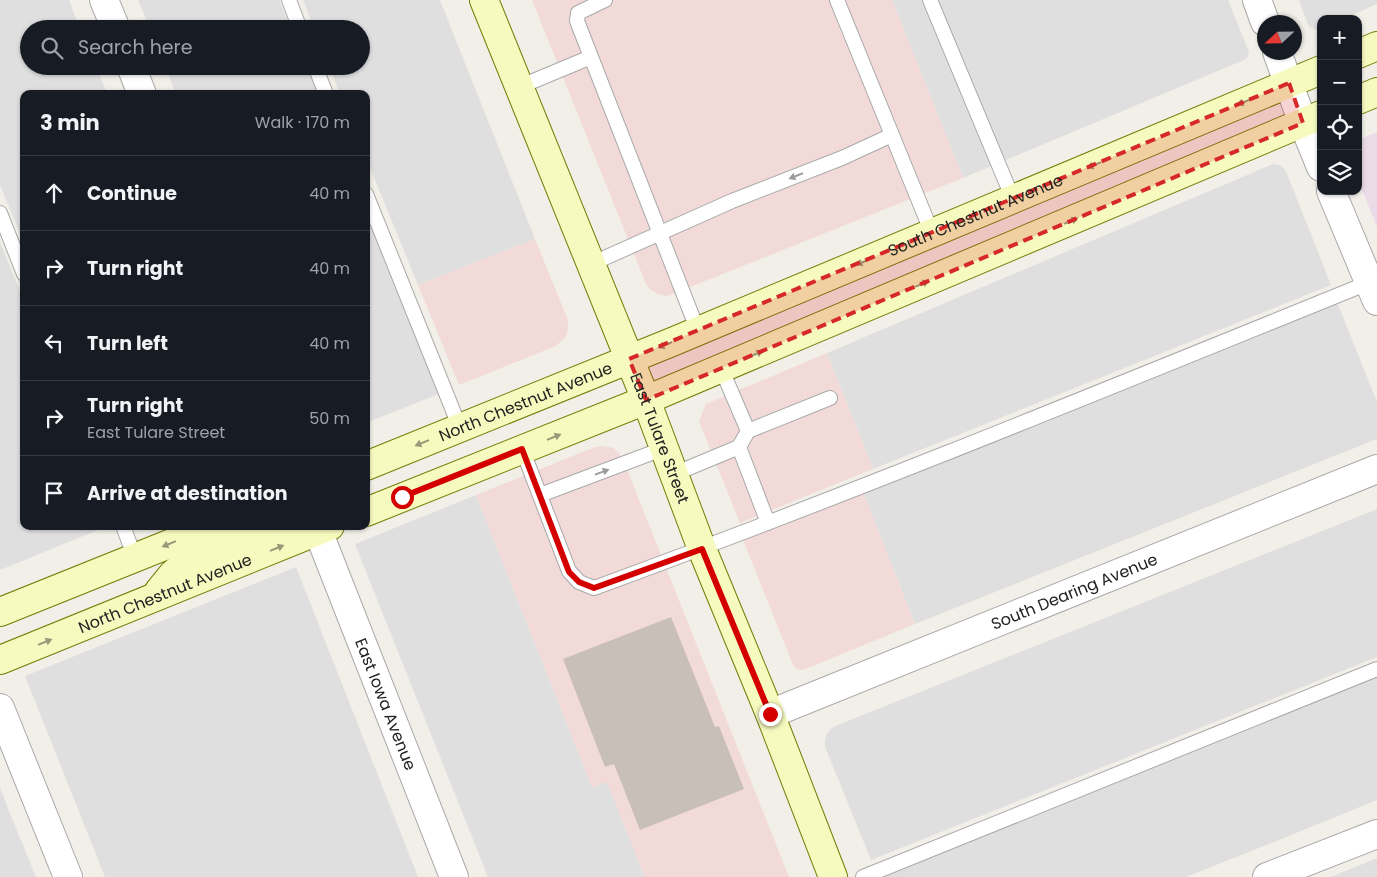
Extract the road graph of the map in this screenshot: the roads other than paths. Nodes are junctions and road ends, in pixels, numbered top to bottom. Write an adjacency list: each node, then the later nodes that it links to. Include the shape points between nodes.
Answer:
1 (104, 0): 9 (street)
2 (289, 0): 10 (lane)
3 (484, 0): 19 (main road, East Tulare Street)
4 (605, 0): 13 (lane, via 578,13 577,21)
5 (837, 0): 25 (lane)
6 (930, 0): 28 (lane)
7 (1257, 0): 8 (street)
8 (1262, 15)
9 (112, 20)
10 (297, 20)
11 (1377, 46): 12 (main road)
12 (1362, 52)
13 (591, 57): 19 (lane); 32 (lane)
14 (1280, 60): 18 (street)
15 (1317, 72): 18 (main road, South Chestnut Avenue)
16 (135, 75): 20 (street)
17 (319, 75): 21 (lane)
18 (1289, 83): 24 (street); 28 (main road, South Chestnut Avenue, one-way to 28)
19 (519, 87): 34 (main road, East Tulare Street)
20 (140, 90)
21 (324, 90)
22 (1377, 92): 23 (main road)
23 (1362, 98)
24 (1312, 119): 26 (street); 38 (main road, one-way to 24)
25 (892, 135): 31 (lane); 32 (lane, one-way to 32)
26 (1318, 150)
27 (1333, 195): 35 (street)
28 (1013, 199): 31 (main road, South Chestnut Avenue)
29 (370, 204): 41 (lane)
30 (0, 213): 33 (lane)
31 (932, 233): 36 (main road, South Chestnut Avenue, one-way to 36)
32 (660, 234): 34 (lane); 36 (lane)
33 (20, 264)
34 (591, 264): 37 (main road, East Tulare Street)
35 (1374, 288): 51 (lane)
36 (698, 331): 37 (main road, South Chestnut Avenue, one-way to 37)
37 (629, 359): 40 (main road, East Tulare Street); 41 (main road, North Chestnut Avenue)
38 (721, 368): 40 (main road); 42 (lane)
39 (830, 398): 42 (lane)
40 (646, 400): 44 (main road, East Tulare Street); 45 (main road, one-way to 40)
41 (460, 428): 46 (main road, North Chestnut Avenue, one-way to 46)
42 (748, 431): 43 (lane)
43 (739, 447): 48 (lane); 51 (lane)
44 (665, 448): 48 (main road, East Tulare Street); 49 (lane, one-way to 44)
45 (522, 449): 49 (lane); 50 (main road)
46 (370, 464)
47 (1377, 469): 64 (street, South Dearing Avenue)
48 (674, 474): 57 (main road, East Tulare Street)
49 (540, 496): 57 (lane, via 569,572 579,582 594,588)
50 (370, 510)
51 (768, 523): 57 (lane)
52 (124, 530): 58 (lane)
53 (204, 530): 58 (main road, one-way to 58)
54 (263, 530): 59 (main road, via 186,563)
55 (322, 530): 59 (main road, North Chestnut Avenue, one-way to 55)
56 (324, 530): 67 (street, East Iowa Avenue)
57 (702, 549): 64 (main road, East Tulare Street)
58 (135, 558): 60 (main road)
59 (153, 598): 61 (main road, North Chestnut Avenue, one-way to 59)
60 (0, 612)
61 (0, 660)
62 (1377, 669): 69 (lane)
63 (0, 708): 66 (street)
64 (770, 714): 68 (main road, East Tulare Street)
65 (1377, 834): 70 (street)
66 (68, 877)
67 (454, 877)
68 (833, 877)
69 (863, 877)
70 (1267, 877)

